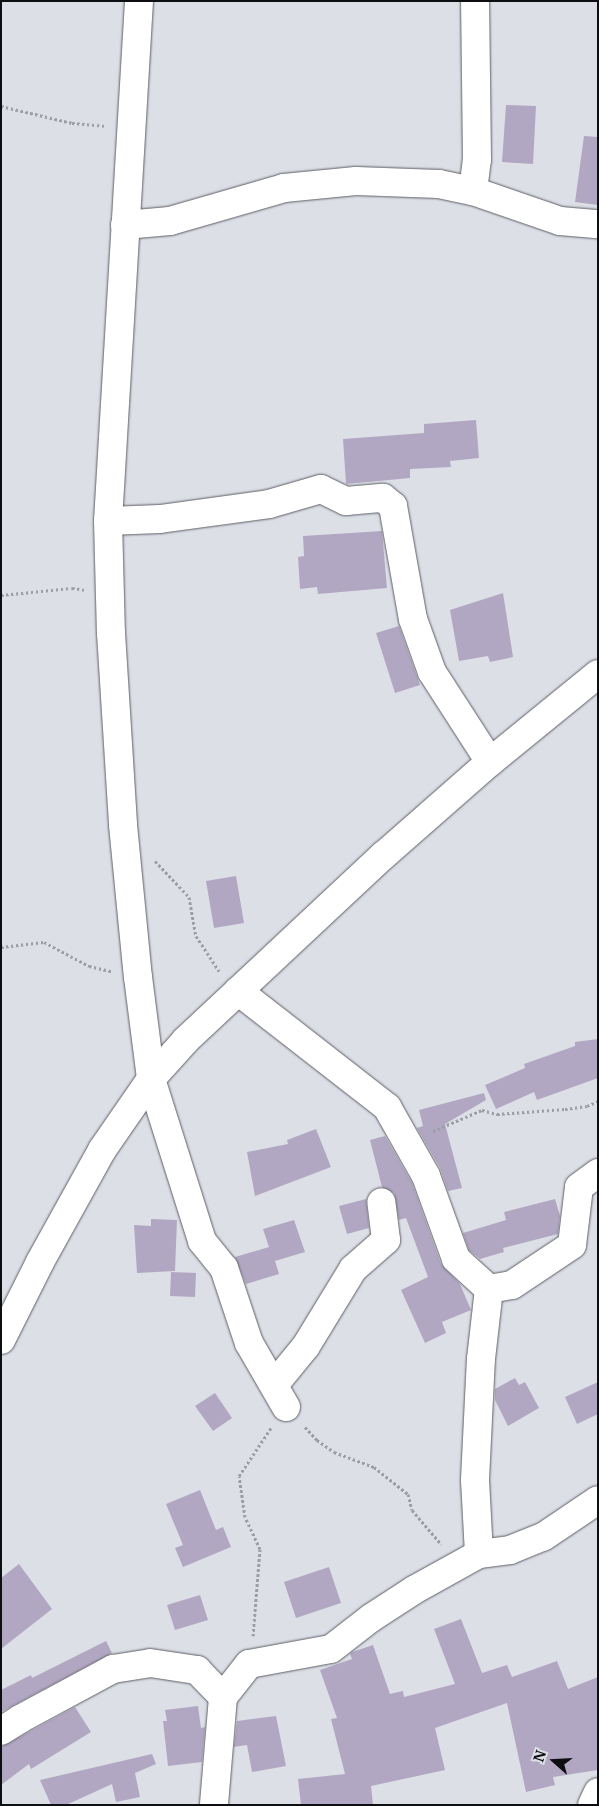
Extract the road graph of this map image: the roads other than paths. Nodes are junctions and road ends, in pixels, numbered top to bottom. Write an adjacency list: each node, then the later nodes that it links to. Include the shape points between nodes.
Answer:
1 (139, 1): 5 (street)
2 (475, 1): 3 (street, via 477,160)
3 (473, 191): 4 (street, via 560,221); 5 (street, via 439,184 356,181 284,188 170,221)
4 (598, 224)
5 (125, 225): 6 (street)
6 (108, 521): 8 (street, via 160,519 269,504 321,489 346,501 383,498 393,506 413,620 432,672); 10 (street, via 109,592 123,825)
7 (598, 674): 8 (street)
8 (490, 762): 9 (street)
9 (238, 991): 10 (street, via 186,1040); 13 (street, via 387,1107 426,1176 456,1259)
10 (151, 1079): 12 (street, via 202,1241 224,1268 250,1343 280,1396 352,1269 386,1240); 14 (street, via 102,1150)
11 (598, 1173): 13 (street, via 579,1187 572,1245 512,1285)
12 (381, 1202)
13 (489, 1289): 16 (street, via 481,1359 475,1480)
14 (5, 1325)
15 (598, 1500): 16 (street, via 543,1537 510,1550)
16 (479, 1554): 17 (street, via 414,1590 331,1649 249,1664)
17 (223, 1697): 18 (street, via 197,1670 150,1663 113,1669); 20 (street)
18 (1, 1731)
19 (598, 1792): 21 (street)
20 (214, 1805)
21 (592, 1805)

